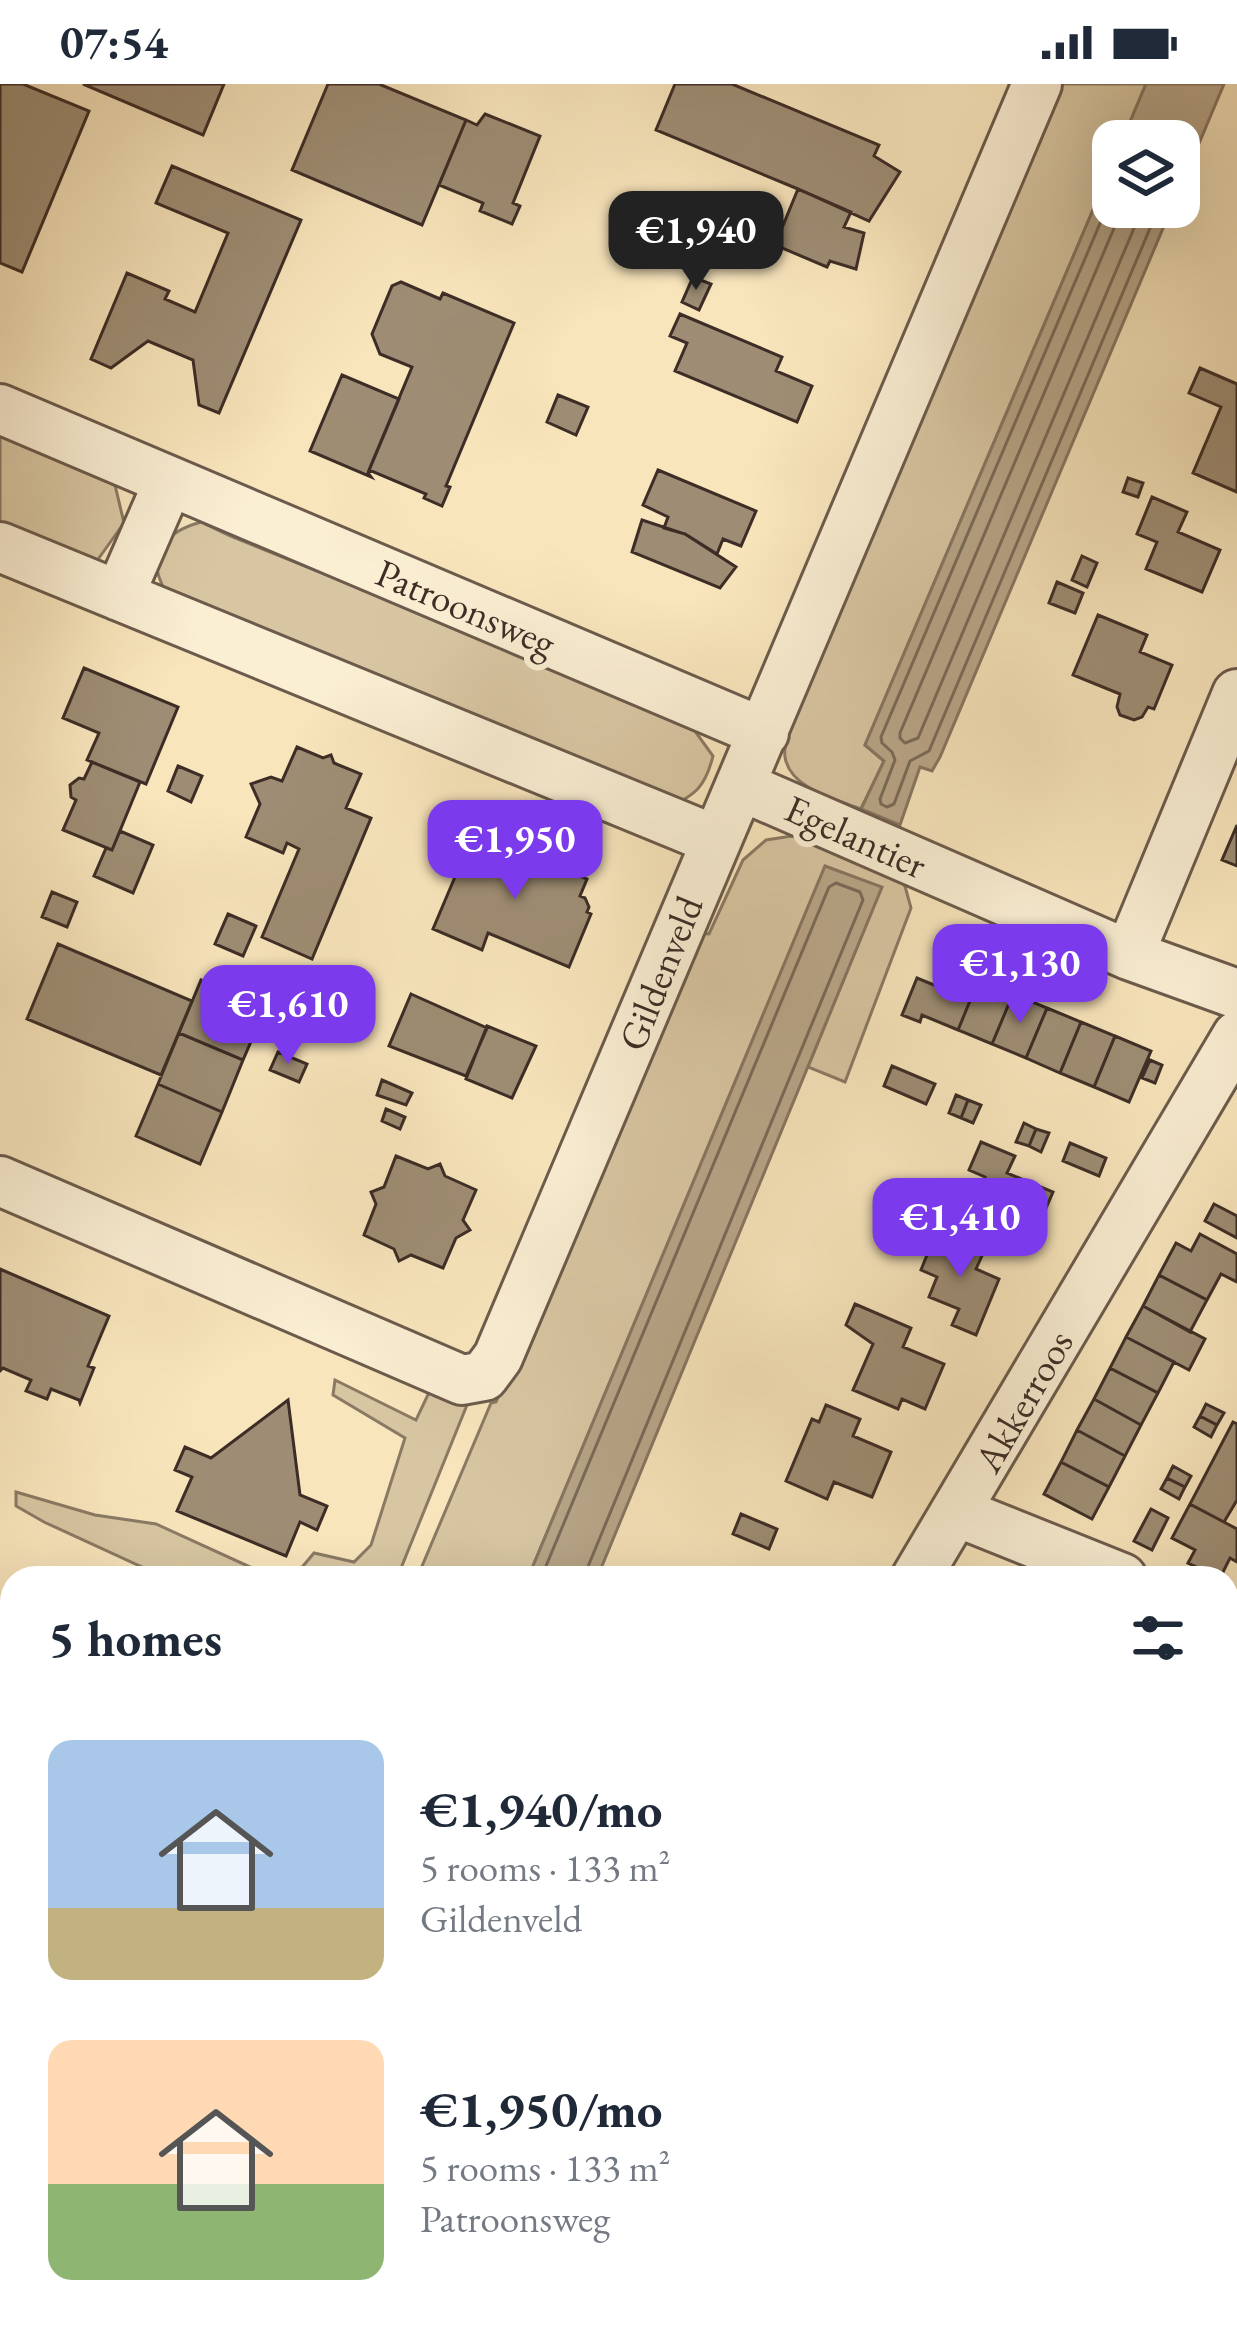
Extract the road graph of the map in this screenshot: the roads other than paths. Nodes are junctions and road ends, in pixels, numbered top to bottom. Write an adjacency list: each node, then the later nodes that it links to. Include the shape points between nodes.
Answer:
1 (1036, 84): 7 (street, Gildenveld)
2 (0, 410): 3 (street, Patroonsweg)
3 (169, 481): 5 (street); 7 (street, Patroonsweg)
4 (0, 547): 5 (street)
5 (119, 596): 9 (street)
6 (1237, 694): 10 (street)
7 (764, 733): 8 (street, Gildenveld)
8 (741, 786): 9 (street, Gildenveld); 10 (street, Egelantier)
9 (715, 840): 13 (street, Gildenveld, via 484,1376 463,1380)
10 (1129, 955): 11 (street, Egelantier)
11 (1237, 994)
12 (1237, 1036): 14 (street, Akkerroos)
13 (0, 1181)
14 (957, 1512): 15 (street, Akkerroos); 16 (street)
15 (923, 1566)
16 (1092, 1566)

